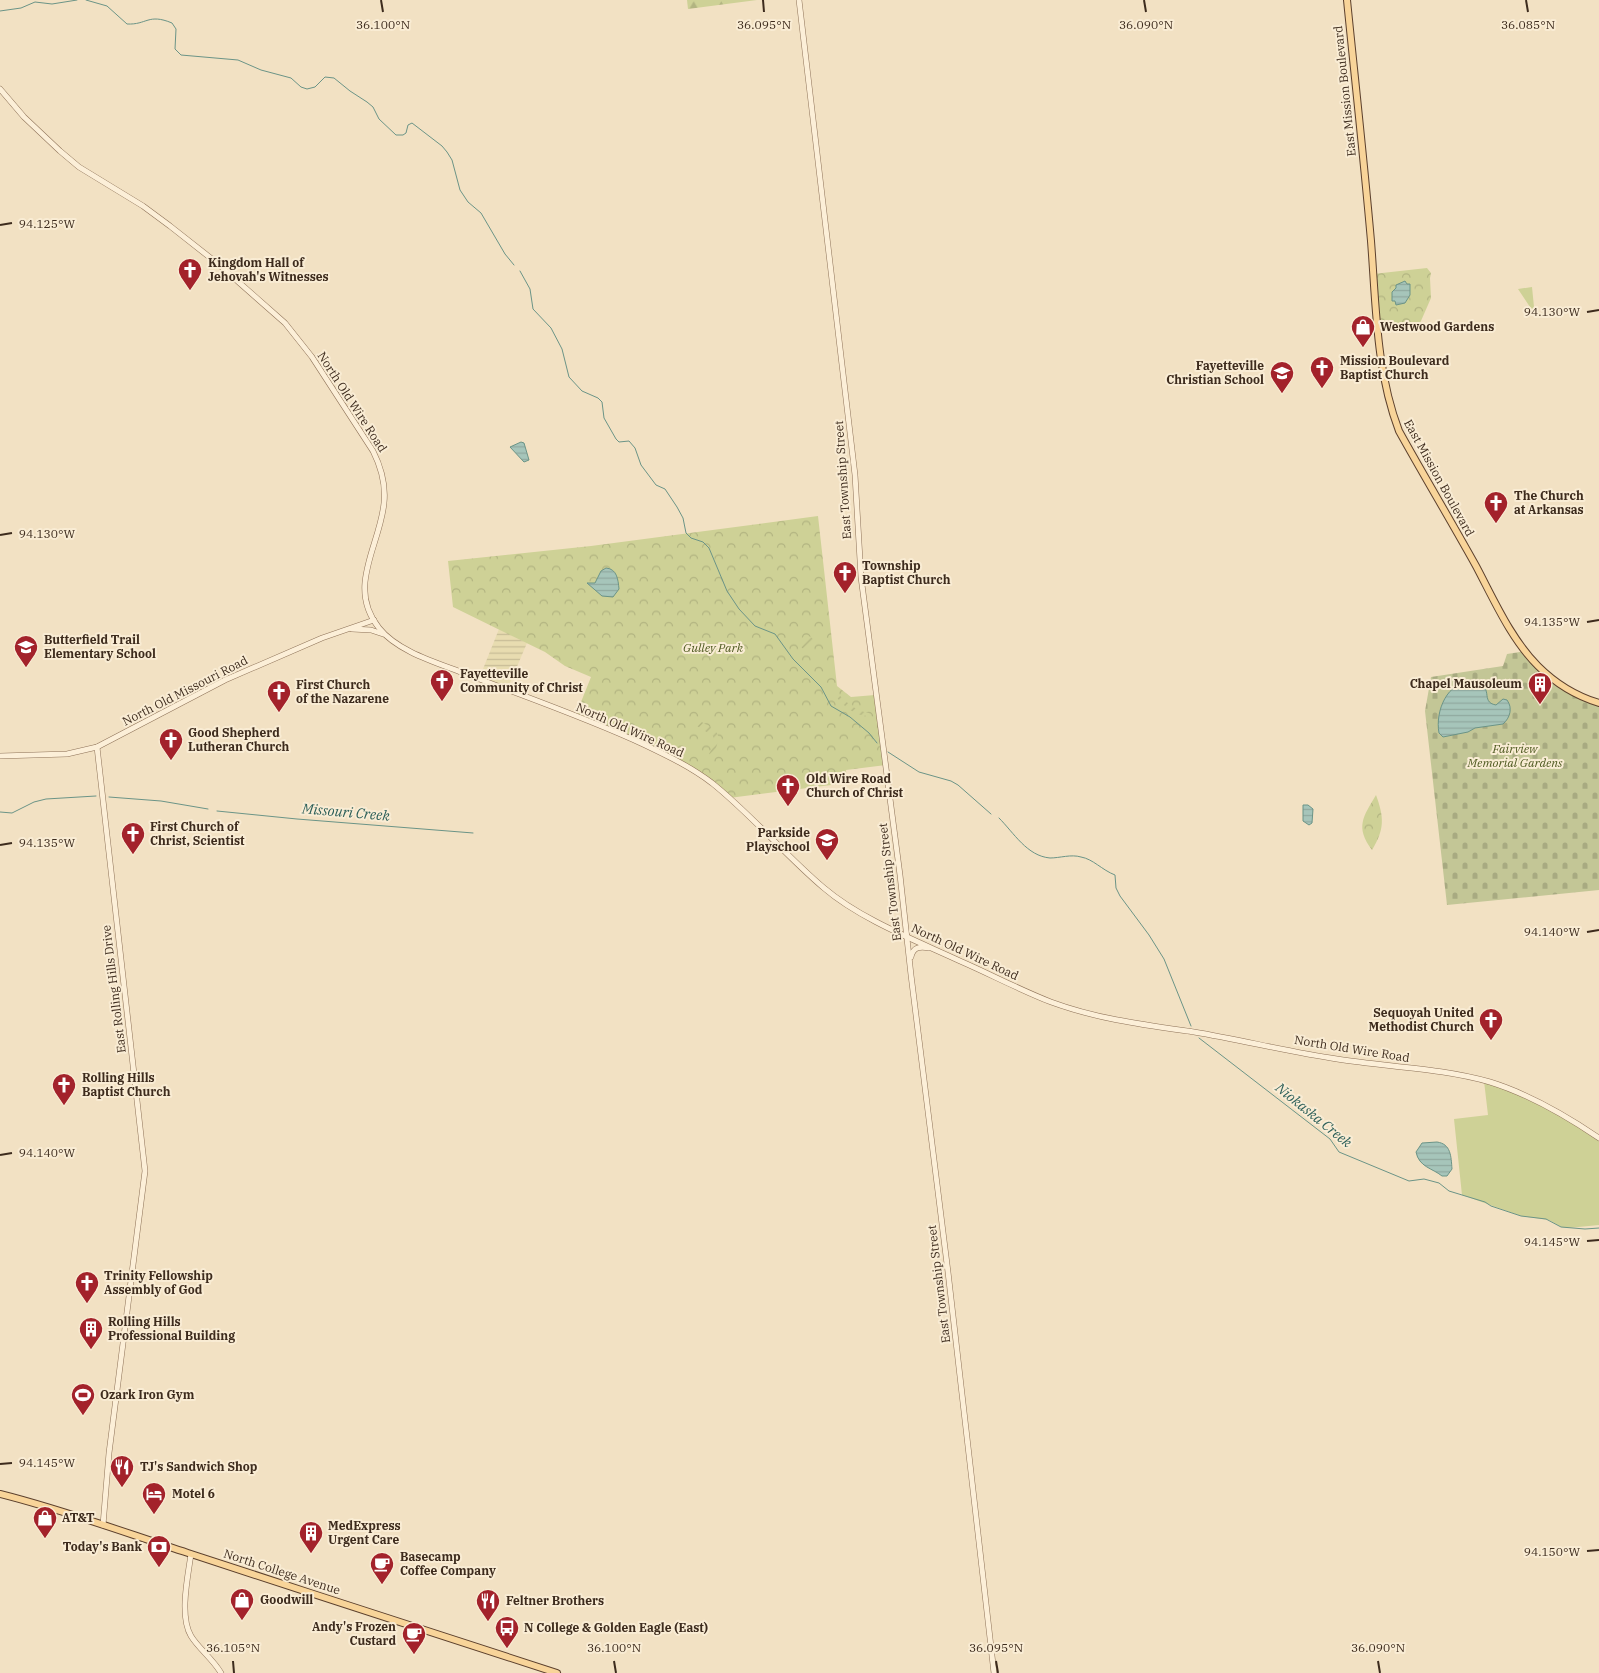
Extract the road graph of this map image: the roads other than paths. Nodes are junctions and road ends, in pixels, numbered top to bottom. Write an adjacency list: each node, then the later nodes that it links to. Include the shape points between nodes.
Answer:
1 (799, 0): 10 (street, East Township Street, via 855,475 861,577)
2 (1347, 0): 7 (main road, East Mission Boulevard, via 1382,366 1392,412 1399,431 1504,618 1526,651 1558,683)
3 (0, 89): 4 (street, North Old Wire Road, via 60,151 156,216 262,301 285,323 312,357 379,463 384,503 364,587)
4 (374, 620): 5 (street, North Old Missouri Road); 6 (street, North Old Wire Road)
5 (348, 630): 6 (street, via 371,630); 8 (street, North Old Missouri Road, via 225,680)
6 (388, 637): 10 (street, North Old Wire Road, via 402,647 641,743 682,763 739,806 826,890)
7 (1599, 703)
8 (97, 748): 9 (street, North Old Missouri Road, via 68,754); 15 (street, East Rolling Hills Drive, via 146,1171 109,1454)
9 (0, 756)
10 (907, 936): 11 (street, North Old Wire Road); 12 (street, East Township Street)
11 (934, 949): 12 (street, via 916,948); 13 (street, North Old Wire Road, via 1048,1001 1089,1014 1334,1059 1491,1082 1534,1099)
12 (909, 963): 19 (street, East Township Street)
13 (1599, 1138)
14 (0, 1494): 15 (main road, North College Avenue)
15 (103, 1525): 16 (main road, North College Avenue)
16 (191, 1554): 17 (street, via 185,1607 187,1627 191,1637); 18 (main road, North College Avenue)
17 (221, 1673)
18 (557, 1673)
19 (994, 1673)

